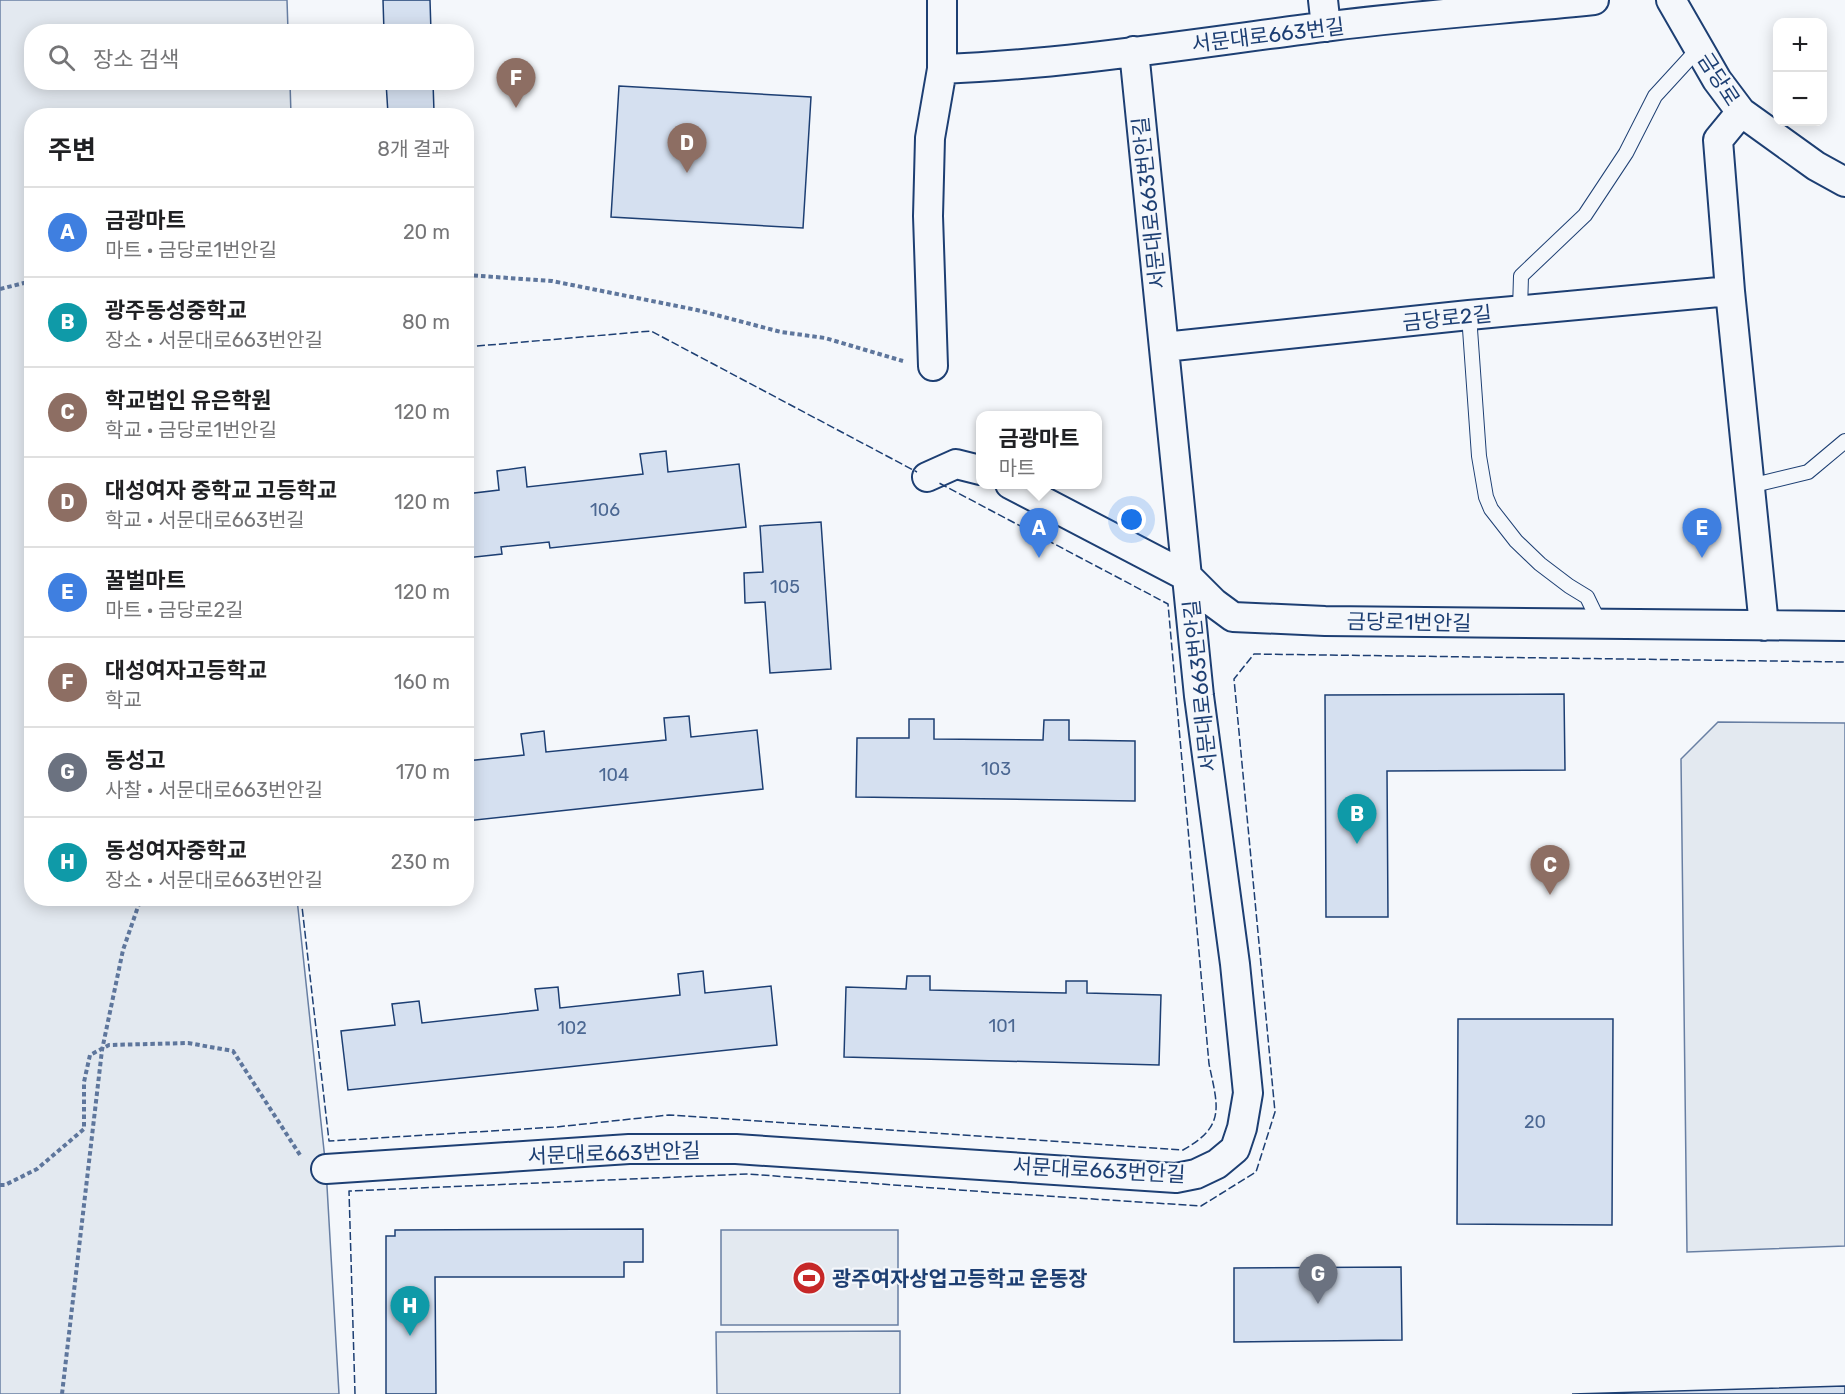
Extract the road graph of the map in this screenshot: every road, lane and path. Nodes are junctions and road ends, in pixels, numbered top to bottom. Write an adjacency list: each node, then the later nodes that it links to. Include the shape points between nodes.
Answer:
1 (942, 0): 7 (street)
2 (1594, 0): 4 (street, 서문대로663번길)
3 (1671, 0): 5 (street, 금당로)
4 (1324, 13): 6 (street, 서문대로663번길)
5 (1699, 48): 8 (street, 금당로); 14 (lane, via 1655,96 1626,153 1585,215 1521,276)
6 (1134, 51): 7 (street, 서문대로663번길); 16 (street, 서문대로663번안길)
7 (942, 69): 17 (street, via 930,138 928,216)
8 (1741, 112): 9 (street, 금당로); 13 (street, via 1718,140)
9 (1845, 182)
10 (474, 276): 17 (path, via 552,281 697,310 781,332 825,338 897,360)
11 (24, 283): 12 (path)
12 (0, 289)
13 (1730, 291): 14 (street, 금당로2길); 21 (street)
14 (1520, 310): 15 (street, 금당로2길)
15 (1468, 315): 16 (street, 금당로2길); 24 (lane, via 1479,456 1491,509 1540,564 1587,597)
16 (1164, 347): 23 (street, 서문대로663번안길)
17 (933, 366)
18 (1845, 441): 21 (lane, via 1808,472)
19 (976, 469): 20 (street, via 956,464)
20 (927, 477)
21 (1750, 486): 25 (street)
22 (1020, 489): 23 (street, 금당로1번안길)
23 (1188, 577): 24 (street, 금당로1번안길, via 1233,617); 29 (street, 서문대로663번안길, via 1248,1093 1235,1149 1217,1164 1176,1178 736,1149 629,1149)
24 (1600, 624): 25 (street, 금당로1번안길)
25 (1764, 626): 26 (street, 금당로1번안길)
26 (1845, 626)
27 (138, 906): 28 (path, via 123,950)
28 (102, 1050): 29 (path, via 110,1045 188,1043 233,1051 302,1157); 30 (path, via 90,1055 84,1082 84,1129 37,1169); 31 (path)
29 (326, 1169)
30 (0, 1185)
31 (62, 1394)

